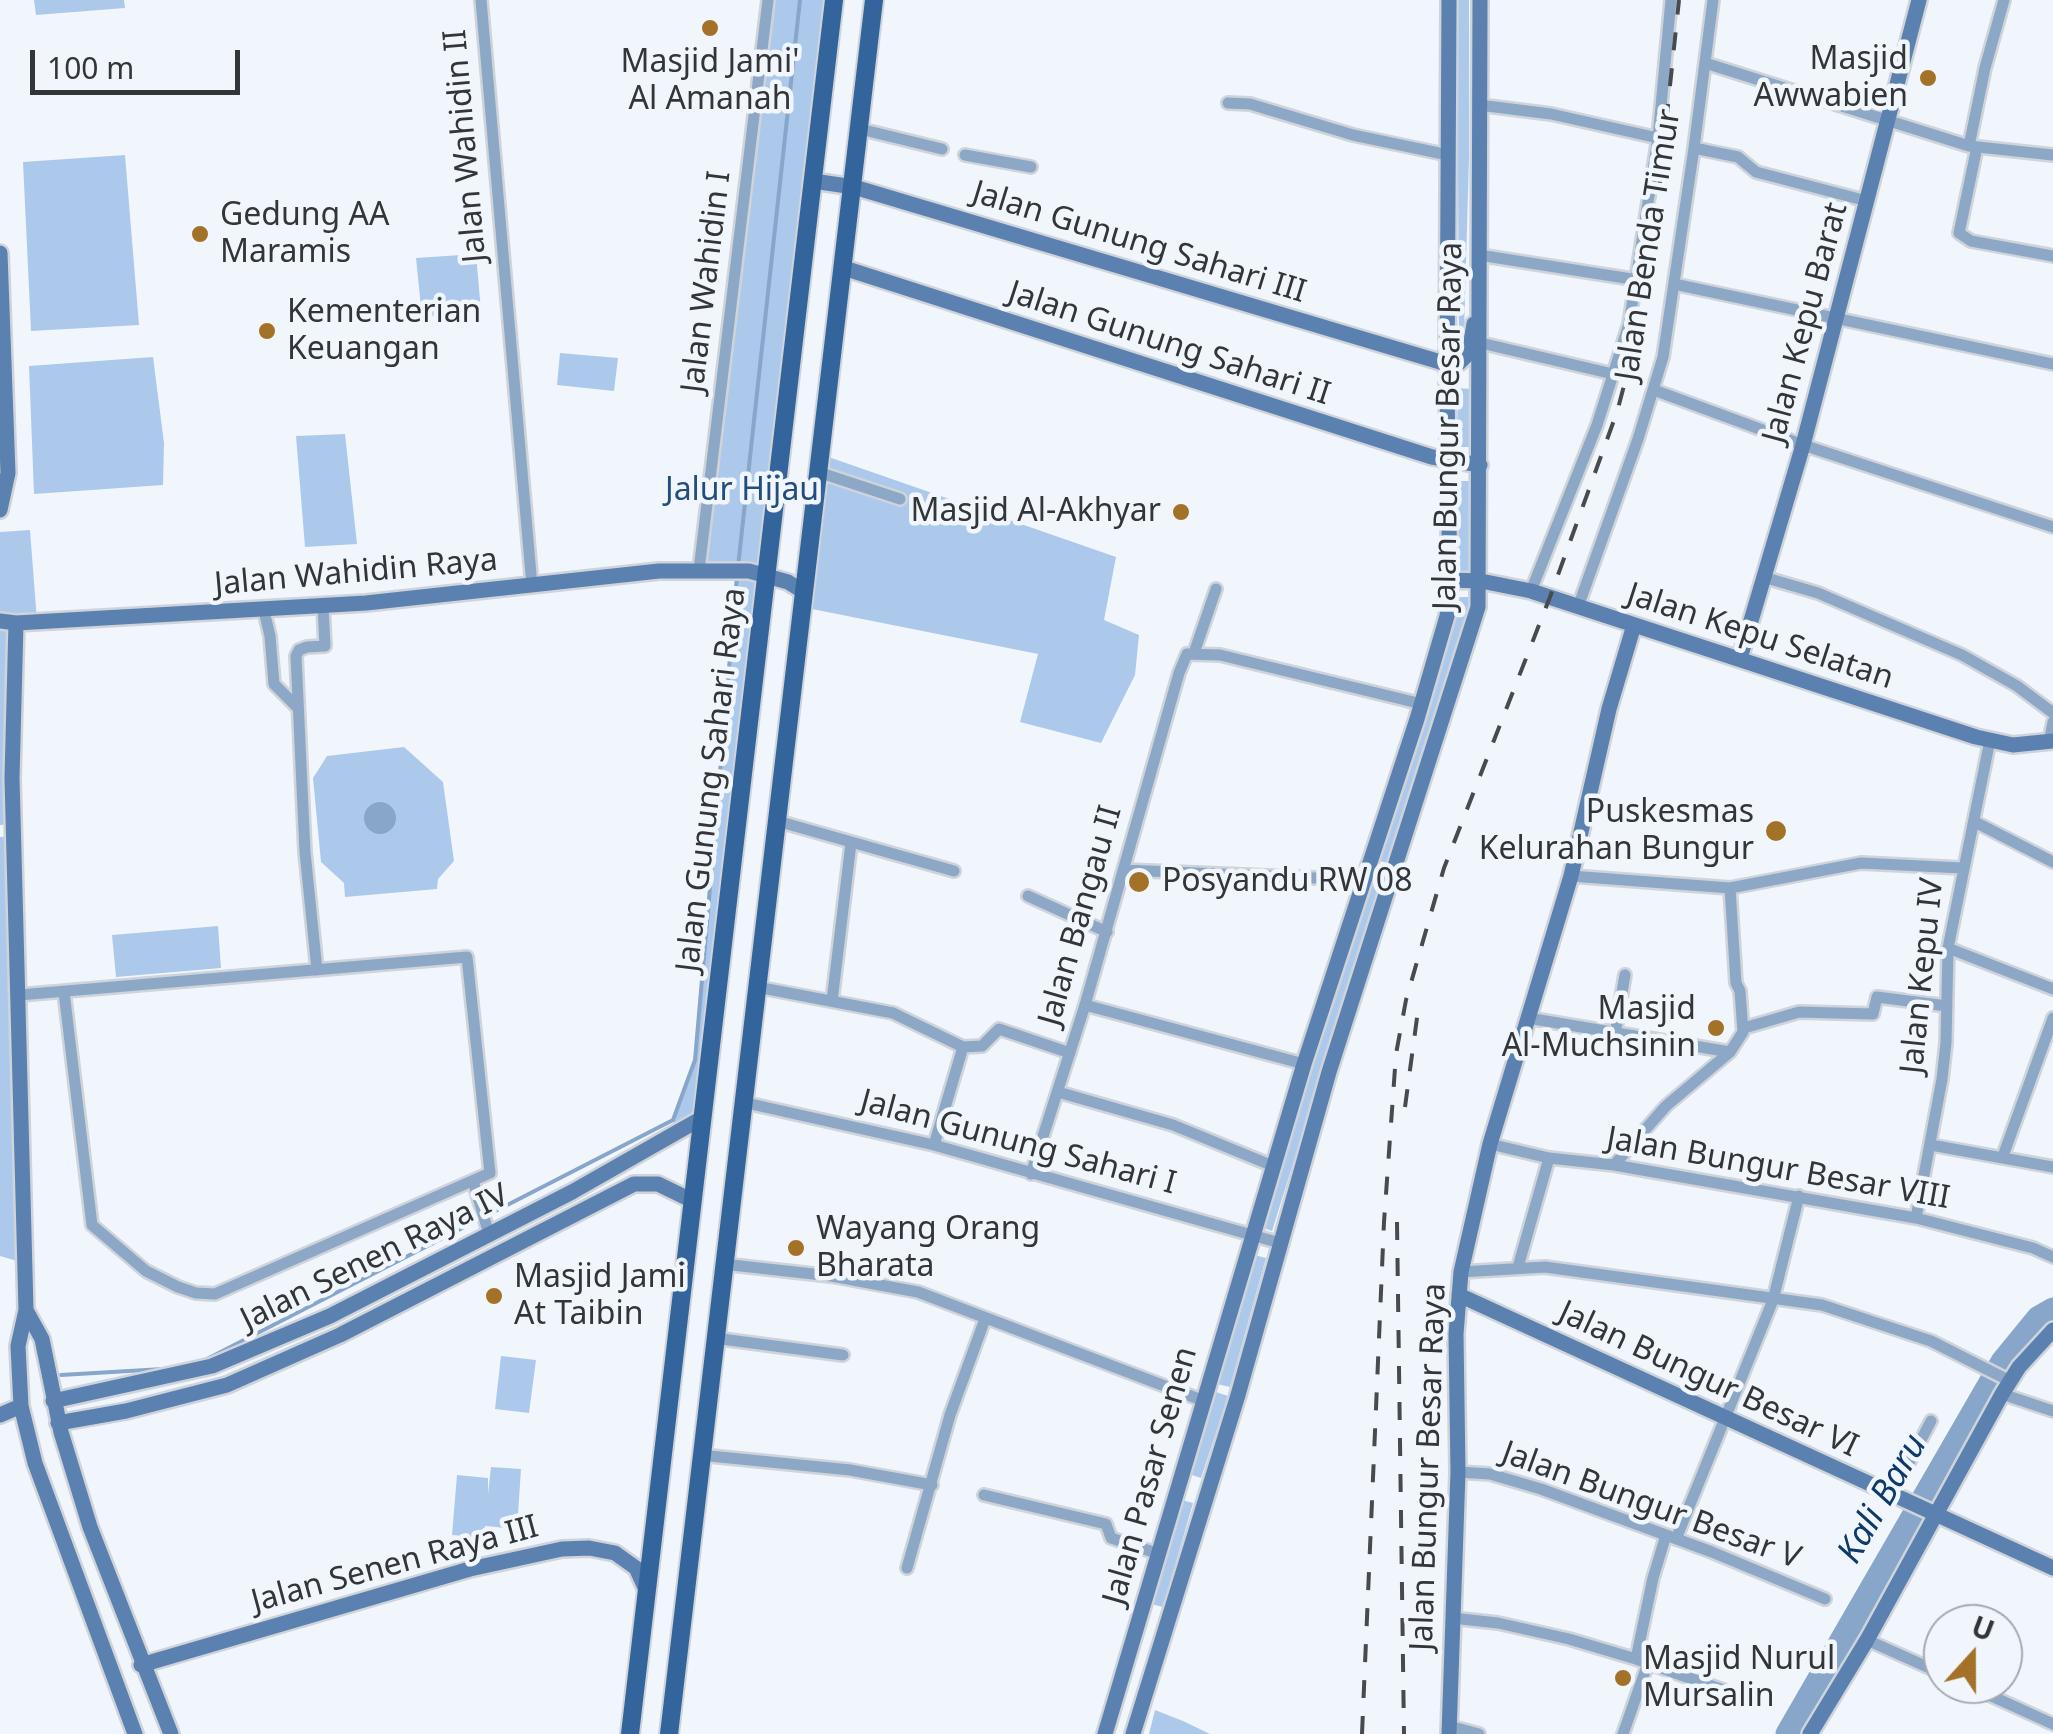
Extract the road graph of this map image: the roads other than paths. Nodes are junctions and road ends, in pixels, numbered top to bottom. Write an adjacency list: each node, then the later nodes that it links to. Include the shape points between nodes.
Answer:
1 (481, 0): 54 (street, Jalan Wahidin II)
2 (768, 0): 49 (street, Jalan Wahidin I)
3 (834, 0): 24 (main road, Jalan Gunung Sahari Raya)
4 (874, 0): 15 (main road, Jalan Gunung Sahari Raya)
5 (1449, 0): 21 (street, Jalan Bungur Besar Raya)
6 (1480, 0): 13 (street, Jalan Bungur Besar Raya)
7 (1671, 0): 16 (street)
8 (1712, 0): 11 (street, Jalan Benda Timur)
9 (1919, 0): 14 (street, Jalan Kepu Barat)
10 (2004, 0): 17 (street)
11 (1706, 63): 14 (street); 18 (street, Jalan Benda Timur)
12 (1228, 104): 21 (street)
13 (1479, 106): 16 (street); 28 (street, Jalan Bungur Besar Raya)
14 (1889, 123): 17 (street); 26 (street, Jalan Kepu Barat)
15 (860, 129): 19 (street); 25 (main road, Jalan Gunung Sahari Raya)
16 (1658, 138): 31 (street)
17 (1973, 146): 22 (street); 29 (street, via 1959,233)
18 (1694, 148): 26 (street); 32 (street, Jalan Benda Timur)
19 (942, 149)
20 (965, 155): 23 (street)
21 (1448, 155): 38 (street, Jalan Bungur Besar Raya)
22 (2053, 156)
23 (1031, 167)
24 (813, 180): 25 (street, Jalan Gunung Sahari III); 50 (main road, Jalan Gunung Sahari Raya)
25 (854, 188): 30 (main road, Jalan Gunung Sahari Raya); 38 (street, Jalan Gunung Sahari III)
26 (1867, 201): 34 (street, Jalan Kepu Barat)
27 (0, 253): 47 (street, via 8,473)
28 (1479, 255): 31 (street); 33 (street, Jalan Bungur Besar Raya)
29 (2053, 256)
30 (844, 268): 43 (street, Jalan Gunung Sahari II); 45 (main road, Jalan Gunung Sahari Raya)
31 (1638, 280): 39 (street)
32 (1674, 284): 34 (street); 41 (street, Jalan Benda Timur)
33 (1480, 309): 35 (street, Jalan Bungur Besar Raya); 38 (street, via 1470,353)
34 (1835, 318): 37 (street); 42 (street, Jalan Kepu Barat)
35 (1481, 343): 36 (street, Jalan Bungur Besar Raya); 39 (street)
36 (1481, 363): 38 (street); 40 (street, Jalan Bungur Besar Raya)
37 (2053, 364)
38 (1447, 372): 40 (street); 43 (street, Jalan Bungur Besar Raya)
39 (1614, 374): 56 (street)
40 (1481, 384): 44 (street, Jalan Bungur Besar Raya)
41 (1654, 390): 42 (street); 59 (street, Jalan Benda Timur)
42 (1803, 445): 48 (street); 51 (street, Jalan Kepu Barat)
43 (1447, 462): 44 (street, Jalan Gunung Sahari II); 52 (street, Jalan Bungur Besar Raya)
44 (1480, 465): 53 (street, Jalan Bungur Besar Raya)
45 (818, 472): 46 (street); 57 (main road, Jalan Gunung Sahari Raya)
46 (900, 499)
47 (0, 510)
48 (2053, 527)
49 (700, 570): 50 (street, Jalan Wahidin Raya); 54 (street, Jalan Wahidin Raya)
50 (749, 572): 57 (street); 103 (main road, Jalan Gunung Sahari Raya)
51 (1764, 577): 64 (street, Jalan Kepu Barat); 67 (street, via 1962,655)
52 (1450, 580): 53 (street, Jalan Kepu Selatan); 65 (street, Jalan Bungur Besar Raya, via 1448,616)
53 (1481, 581): 56 (street, Jalan Kepu Selatan); 121 (street, Jalan Bungur Besar Raya, via 1474,626)
54 (532, 586): 58 (street, Jalan Wahidin Raya)
55 (1216, 589): 63 (street)
56 (1531, 591): 59 (street, Jalan Kepu Selatan)
57 (804, 592): 71 (main road, Jalan Gunung Sahari Raya)
58 (324, 606): 60 (street, Jalan Wahidin Raya); 66 (street, via 326,646 296,656)
59 (1578, 606): 62 (street, Jalan Kepu Selatan)
60 (264, 610): 61 (street, Jalan Wahidin Raya); 66 (street, via 274,684)
61 (8, 622): 89 (street)
62 (1634, 625): 64 (street, Jalan Kepu Selatan); 78 (street, Jalan Bungur Besar Raya)
63 (1194, 653): 65 (street); 76 (street, Jalan Bangau II, via 1179,673)
64 (1740, 658): 69 (street, Jalan Kepu Selatan)
65 (1422, 704): 79 (street, Jalan Bungur Besar Raya)
66 (296, 706): 84 (street)
67 (2053, 713)
68 (2053, 722): 70 (street)
69 (1990, 740): 70 (street, Jalan Kepu Selatan); 72 (street, Jalan Kepu IV)
70 (2051, 742)
71 (777, 821): 73 (street); 86 (main road, Jalan Gunung Sahari Raya)
72 (1975, 822): 74 (street); 75 (street, Jalan Kepu IV)
73 (851, 843): 77 (street); 90 (street)
74 (2053, 862)
75 (1962, 868): 80 (street, via 1861,863); 83 (street, Jalan Kepu IV)
76 (1124, 870): 79 (street); 82 (street, Jalan Bangau II)
77 (954, 871)
78 (1571, 876): 80 (street); 93 (street, Jalan Bungur Besar Raya)
79 (1363, 880): 100 (street, Jalan Bungur Besar Raya)
80 (1730, 888): 95 (street)
81 (1028, 896): 82 (street)
82 (1107, 932): 91 (street, Jalan Bangau II)
83 (1948, 948): 87 (street); 92 (street, Jalan Kepu IV)
84 (317, 970): 88 (street); 113 (street, via 468,957 490,1173)
85 (1625, 976): 96 (street)
86 (757, 987): 90 (street); 102 (main road, Jalan Gunung Sahari Raya)
87 (2053, 990)
88 (64, 992): 89 (street); 113 (street, via 92,1225 146,1271 178,1286 215,1294)
89 (19, 995): 128 (street)
90 (832, 1001): 97 (street, via 910,1019)
91 (1085, 1005): 99 (street, Jalan Bangau II); 100 (street)
92 (1947, 1006): 95 (street, via 1877,998 1875,1014 1799,1012); 106 (street, Jalan Kepu IV)
93 (1528, 1018): 96 (street); 104 (street, Jalan Bungur Besar Raya)
94 (2053, 1018): 107 (street)
95 (1744, 1028): 98 (street)
96 (1615, 1034): 98 (street)
97 (962, 1047): 99 (street, via 982,1046 999,1028); 105 (street)
98 (1730, 1052): 109 (street, via 1666,1106)
99 (1070, 1053): 101 (street, Jalan Bangau II)
100 (1304, 1064): 110 (street, Jalan Bungur Besar Raya)
101 (1058, 1092): 110 (street, via 1173,1125); 112 (street, Jalan Bangau II)
102 (742, 1102): 105 (street, Jalan Gunung Sahari I); 123 (main road, Jalan Gunung Sahari Raya)
103 (702, 1118): 115 (main road, Jalan Gunung Sahari Raya); 116 (street, Jalan Senen Raya IV)
104 (1490, 1144): 108 (street, Jalan Bungur Besar VIII); 125 (street, Jalan Bungur Besar Raya)
105 (934, 1145): 112 (street, Jalan Gunung Sahari I)
106 (1931, 1145): 107 (street); 117 (street, Jalan Kepu IV)
107 (2003, 1156): 111 (street)
108 (1549, 1158): 109 (street, Jalan Bungur Besar VIII); 124 (street)
109 (1614, 1165): 114 (street, Jalan Bungur Besar VIII)
110 (1273, 1166): 120 (street, Jalan Bungur Besar Raya)
111 (2053, 1167)
112 (1031, 1174): 120 (street, Jalan Gunung Sahari I)
113 (473, 1181): 119 (street)
114 (1799, 1196): 117 (street, Jalan Bungur Besar VIII); 127 (street)
115 (693, 1201): 118 (street, Jalan Senen Raya IV, via 644,1182); 160 (main road, Jalan Gunung Sahari Raya)
116 (553, 1202): 118 (street); 119 (street, Jalan Senen Raya IV)
117 (1916, 1218): 122 (street, Jalan Bungur Besar VIII)
118 (563, 1220): 132 (street, Jalan Senen Raya IV)
119 (489, 1234): 129 (street, Jalan Senen Raya IV)
120 (1252, 1235): 121 (street, Jalan Gunung Sahari I); 139 (street, Jalan Pasar Senen)
121 (1280, 1243): 150 (street, Jalan Pasar Senen)
122 (2053, 1257)
123 (723, 1264): 130 (street, via 885,1284); 133 (main road, Jalan Gunung Sahari Raya)
124 (1518, 1268): 125 (street); 127 (street)
125 (1462, 1272): 126 (street, Jalan Bungur Besar Raya)
126 (1459, 1295): 143 (street, Jalan Bungur Besar VI); 147 (street, Jalan Bungur Besar Raya)
127 (1773, 1300): 136 (street, via 1870,1318 1931,1341); 143 (street)
128 (26, 1310): 138 (street, via 42,1339); 140 (street, via 18,1346)
129 (330, 1316): 132 (street); 135 (street, Jalan Senen Raya IV)
130 (984, 1319): 139 (street); 148 (street)
131 (2053, 1330): 136 (street)
132 (340, 1335): 137 (street, Jalan Senen Raya IV)
133 (714, 1338): 134 (street); 146 (main road, Jalan Gunung Sahari Raya)
134 (843, 1355)
135 (219, 1364): 137 (street); 138 (street, Jalan Senen Raya IV)
136 (2001, 1381): 141 (street); 153 (street)
137 (227, 1385): 145 (street, Jalan Senen Raya IV)
138 (53, 1401): 145 (street)
139 (1204, 1401): 149 (street, Jalan Pasar Senen)
140 (21, 1406): 142 (street); 156 (street)
141 (2053, 1411)
142 (0, 1415)
143 (1726, 1418): 152 (street, Jalan Bungur Besar VI); 155 (street)
144 (1931, 1421): 152 (street)
145 (58, 1422): 154 (street)
146 (700, 1455): 148 (street); 175 (main road, Jalan Gunung Sahari Raya)
147 (1458, 1472): 155 (street, Jalan Bungur Besar V, via 1542,1489); 162 (street, Jalan Bungur Besar Raya)
148 (932, 1486): 158 (street)
149 (1179, 1486): 150 (street); 157 (street, Jalan Pasar Senen)
150 (1208, 1494): 177 (street, Jalan Pasar Senen)
151 (984, 1496): 157 (street, via 1106,1524 1112,1538)
152 (1898, 1498): 153 (street, Jalan Bungur Besar VI)
153 (1929, 1512): 159 (street, Jalan Bungur Besar VI); 163 (street)
154 (90, 1527): 156 (street); 165 (street)
155 (1671, 1537): 161 (street, Jalan Bungur Besar V); 164 (street, via 1653,1578)
156 (62, 1538): 172 (street)
157 (1158, 1554): 176 (street, Jalan Pasar Senen)
158 (907, 1568)
159 (2053, 1568)
160 (647, 1592): 165 (street, Jalan Senen Raya III, via 636,1568 615,1553 562,1549 470,1569); 174 (main road)
161 (1825, 1599)
162 (1452, 1618): 164 (street, via 1528,1628); 170 (street, Jalan Bungur Besar Raya)
163 (1866, 1640): 166 (street); 171 (street)
164 (1642, 1660): 167 (street); 179 (street)
165 (142, 1665): 173 (street)
166 (1923, 1665)
167 (1757, 1702)
168 (2009, 1704): 169 (street)
169 (2053, 1724)
170 (1449, 1730): 178 (street)
171 (1816, 1732)
172 (135, 1734)
173 (170, 1734)
174 (630, 1734)
175 (669, 1734)
176 (1105, 1734)
177 (1133, 1734)
178 (1479, 1734)
179 (1623, 1734)

